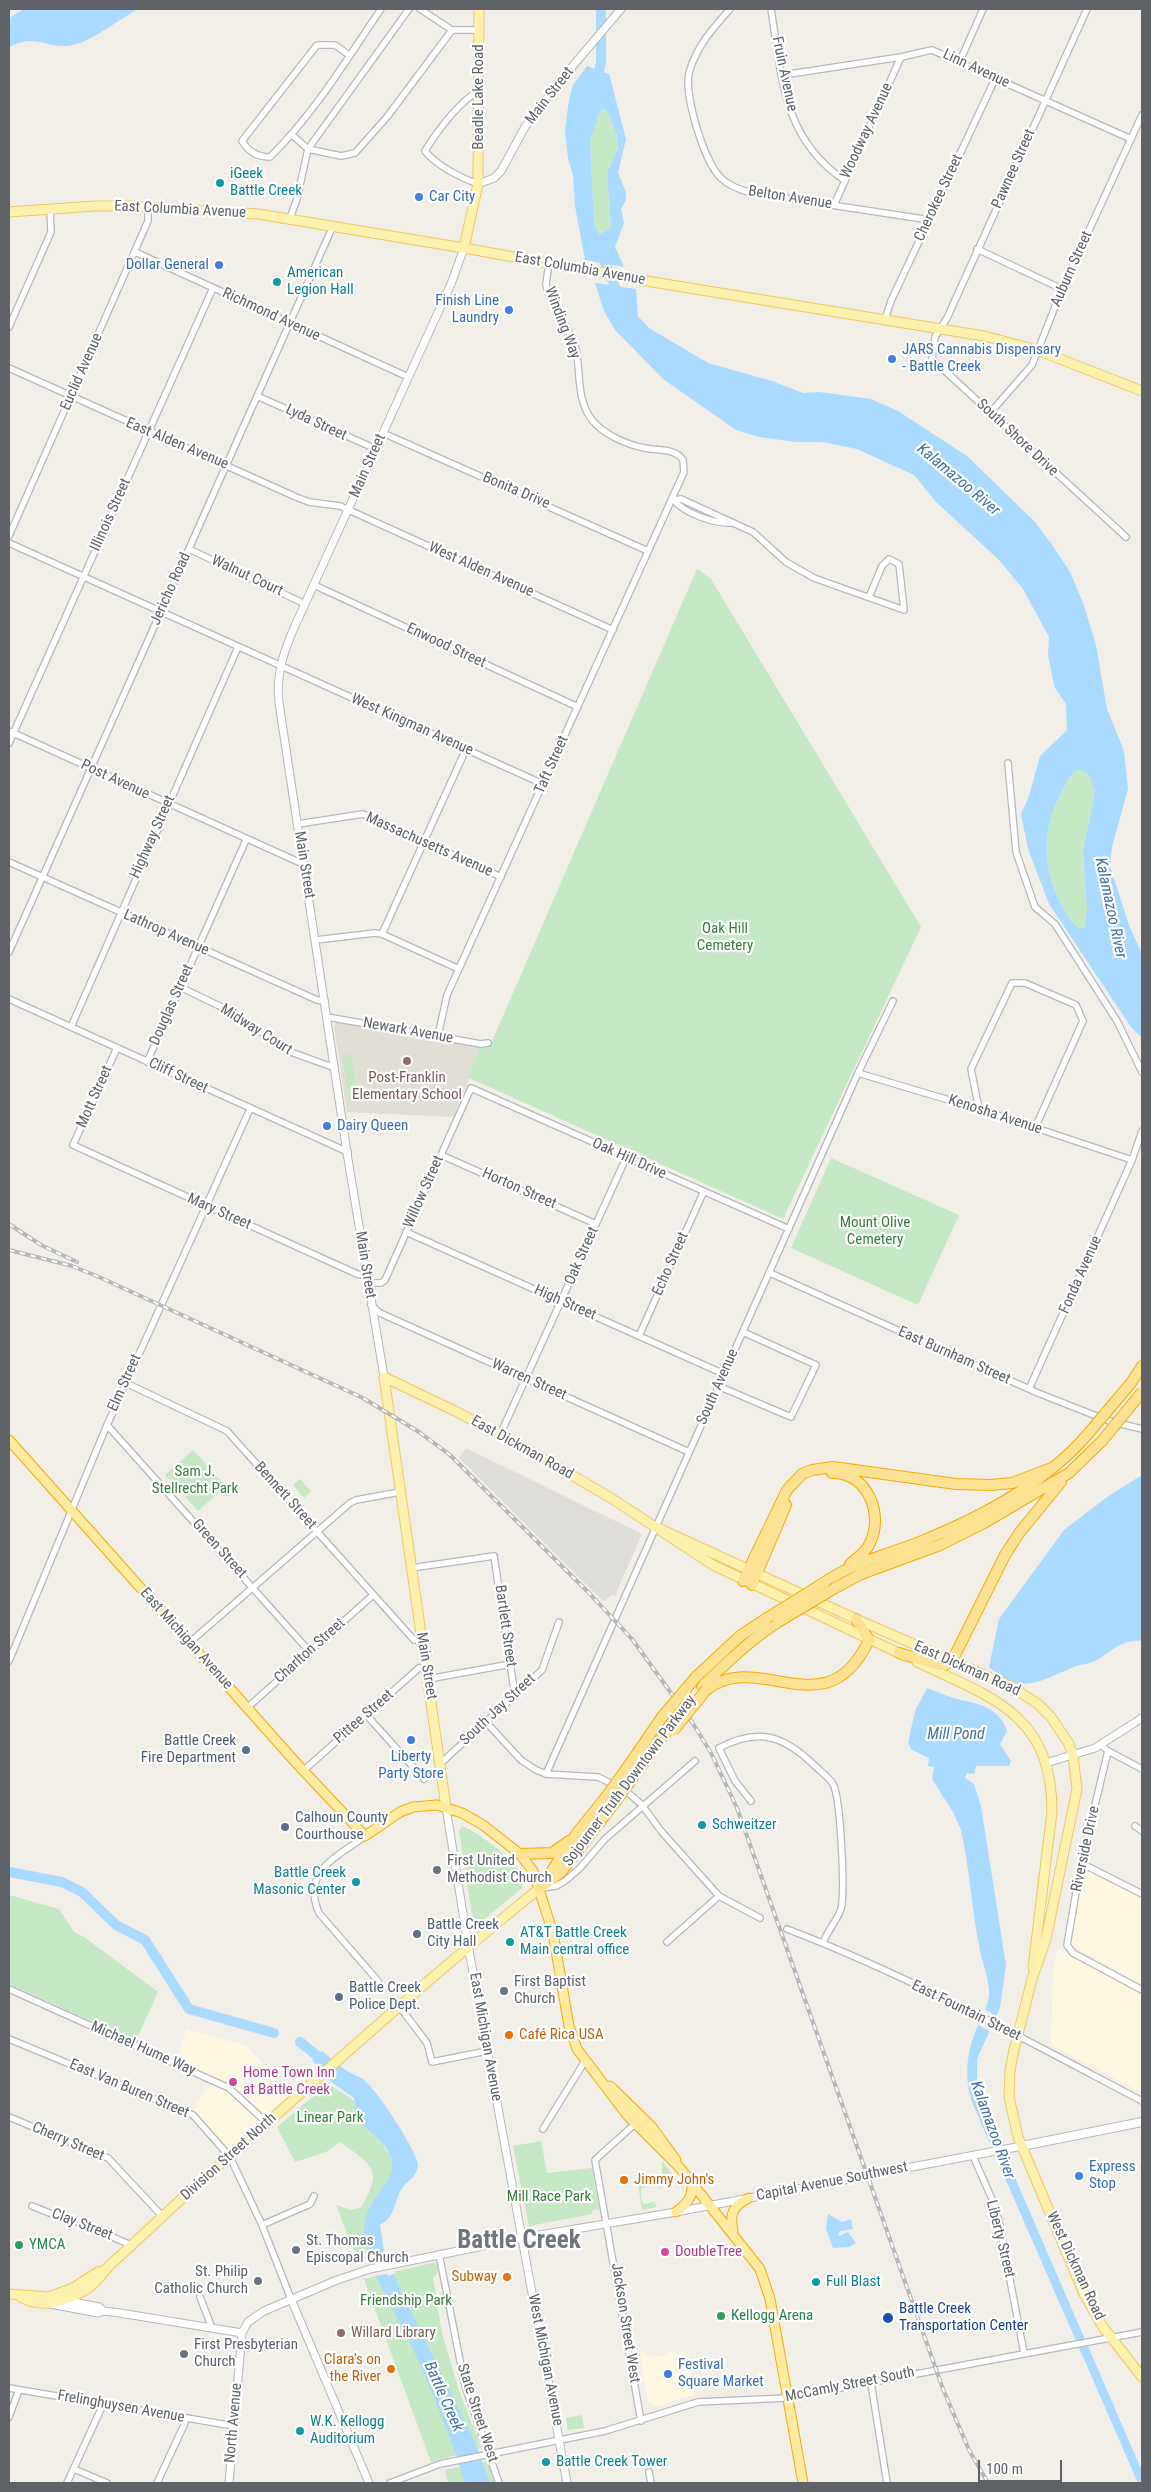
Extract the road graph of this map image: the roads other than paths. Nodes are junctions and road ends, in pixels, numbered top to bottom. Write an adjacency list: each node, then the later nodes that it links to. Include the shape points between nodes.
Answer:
1 (381, 9): 12 (street)
2 (409, 9): 22 (street)
3 (420, 9): 10 (street)
4 (479, 9): 11 (main road, Beadle Lake Road)
5 (730, 9): 25 (street, Belton Avenue, via 700,45 689,75 693,114 707,156 720,178 735,188)
6 (772, 9): 15 (street, Fruin Avenue)
7 (983, 9): 14 (street)
8 (1087, 9): 18 (street, Pawnee Street)
9 (620, 11): 24 (street, Main Street, via 525,128 502,171)
10 (452, 30): 11 (street); 22 (street, via 387,117 355,153 341,156)
11 (479, 30): 17 (main road, Beadle Lake Road)
12 (349, 56): 20 (street); 20 (street, via 335,45 317,45 242,140 255,154 270,157)
13 (901, 57): 14 (street, Linn Avenue, via 932,50); 15 (street, Linn Avenue); 23 (street, Woodway Avenue)
14 (960, 61): 16 (street, Linn Avenue)
15 (783, 75): 23 (street, Fruin Avenue, via 790,109 806,144 823,164)
16 (995, 79): 18 (street, Linn Avenue); 30 (street, Cherokee Street)
17 (480, 89): 24 (main road, Beadle Lake Road); 24 (street, via 453,115 425,151)
18 (1044, 100): 21 (street, Linn Avenue); 33 (street, Pawnee Street)
19 (1142, 115): 21 (street, Auburn Street)
20 (292, 135): 22 (street)
21 (1131, 139): 37 (street, Auburn Street)
22 (308, 149): 29 (street)
23 (844, 180): 25 (street, Woodway Avenue)
24 (478, 184): 32 (main road, Main Street)
25 (834, 205): 30 (street, Belton Avenue)
26 (148, 206): 27 (main road, East Columbia Avenue); 29 (main road, East Columbia Avenue); 34 (street, Euclid Avenue, via 148,221)
27 (50, 209): 28 (main road, East Columbia Avenue); 40 (street, via 51,232)
28 (9, 212)
29 (288, 218): 31 (main road, East Columbia Avenue)
30 (930, 220): 38 (street, Cherokee Street)
31 (333, 226): 32 (main road, East Columbia Avenue); 39 (street, Jericho Road)
32 (464, 248): 35 (main road, East Columbia Avenue); 44 (street, Main Street)
33 (977, 249): 37 (street); 41 (street, Pawnee Street)
34 (135, 252): 36 (street, Richmond Avenue); 46 (street, Euclid Avenue)
35 (549, 263): 38 (main road, East Columbia Avenue); 53 (street, Winding Way, via 548,292 575,347 578,384 592,420 622,441 680,456 684,472)
36 (213, 288): 39 (street, Richmond Avenue); 49 (street, Illinois Street)
37 (1062, 290): 42 (street, Auburn Street)
38 (885, 319): 41 (main road, East Columbia Avenue)
39 (289, 323): 44 (street, Richmond Avenue); 47 (street, Jericho Road)
40 (9, 327)
41 (940, 328): 42 (main road, East Columbia Avenue); 48 (street, South Shore Drive, via 935,337 932,359)
42 (1037, 350): 45 (main road, East Columbia Avenue); 48 (street, Auburn Street, via 1032,365)
43 (9, 368): 46 (street, East Alden Avenue)
44 (408, 377): 50 (street, Main Street)
45 (1142, 390)
46 (71, 396): 49 (street, East Alden Avenue); 55 (street, Euclid Avenue)
47 (257, 396): 51 (street, Lyda Street); 52 (street, Jericho Road)
48 (990, 413): 56 (street, South Shore Drive)
49 (148, 432): 52 (street, East Alden Avenue); 60 (street, Illinois Street)
50 (383, 433): 51 (street, Main Street); 59 (street, Bonita Drive)
51 (376, 449): 54 (street, Main Street)
52 (226, 466): 54 (street, East Alden Avenue, via 309,502 324,502); 58 (street, Jericho Road)
53 (673, 498): 59 (street, Taft Street); 62 (street, via 754,532 786,562 814,578)
54 (348, 510): 61 (street, Main Street); 65 (street, West Alden Avenue)
55 (9, 536)
56 (1126, 537)
57 (9, 543): 60 (street, West Kingman Avenue)
58 (188, 550): 63 (street, Walnut Court); 64 (street, Jericho Road)
59 (648, 551): 65 (street, Taft Street)
60 (84, 576): 64 (street, West Kingman Avenue); 69 (street, Illinois Street)
61 (314, 585): 63 (street, Main Street); 68 (street, Enwood Street)
62 (869, 597): 62 (street, via 882,566 889,559 899,564 904,610)
63 (305, 604): 67 (street, Main Street)
64 (160, 612): 66 (street, West Kingman Avenue); 73 (street, Jericho Road)
65 (613, 630): 68 (street, Taft Street)
66 (238, 647): 67 (street, West Kingman Avenue); 75 (street, Highway Street)
67 (280, 666): 71 (street, West Kingman Avenue); 76 (street, Main Street, via 278,694)
68 (578, 707): 74 (street, Taft Street)
69 (11, 732): 70 (street, Illinois Street); 73 (street, Post Avenue)
70 (9, 742)
71 (466, 749): 74 (street, West Kingman Avenue); 78 (street)
72 (1008, 763): 100 (street, via 1016,852 1035,907 1055,924 1117,1021)
73 (91, 769): 75 (street, Post Avenue); 81 (street, Jericho Road)
74 (543, 784): 82 (street, Taft Street)
75 (168, 804): 77 (street, Post Avenue); 83 (street, Highway Street)
76 (298, 824): 78 (street, Massachusetts Avenue, via 363,814); 80 (street, Main Street)
77 (246, 840): 80 (street, Post Avenue); 86 (street, Douglas Street)
78 (424, 842): 82 (street, Massachusetts Avenue); 84 (street)
79 (9, 862): 81 (street, Lathrop Avenue)
80 (303, 864): 85 (street, Main Street)
81 (42, 877): 83 (street, Lathrop Avenue); 87 (street, Jericho Road)
82 (501, 877): 88 (street, Taft Street)
83 (120, 912): 86 (street, Lathrop Avenue); 94 (street, Highway Street)
84 (382, 934): 85 (street); 88 (street)
85 (316, 940): 91 (street, Main Street)
86 (198, 947): 89 (street, Douglas Street); 91 (street, Lathrop Avenue)
87 (9, 952)
88 (459, 969): 95 (street, Taft Street, via 443,1007)
89 (180, 987): 98 (street, Douglas Street); 99 (street, Midway Court, via 234,1013 288,1051)
90 (9, 999): 94 (street, Cliff Street)
91 (325, 1001): 93 (street, Main Street)
92 (893, 1001): 101 (street, South Avenue)
93 (327, 1017): 95 (street, Newark Avenue); 99 (street, Main Street)
94 (71, 1027): 97 (street, Cliff Street)
95 (438, 1036): 96 (street, Newark Avenue)
96 (488, 1043)
97 (117, 1048): 98 (street, Cliff Street); 107 (street, Mott Street)
98 (147, 1062): 103 (street, Cliff Street)
99 (335, 1068): 108 (street, Main Street)
100 (1142, 1072)
101 (858, 1073): 104 (street, Kenosha Avenue); 115 (street, South Avenue)
102 (471, 1088): 109 (street, Willow Street); 110 (street, Oak Hill Drive)
103 (250, 1109): 108 (street, Cliff Street); 113 (street, Elm Street)
104 (979, 1109): 105 (street, Kenosha Avenue); 105 (street, via 972,1069 1012,983 1024,983 1076,1005 1084,1021)
105 (1035, 1128): 111 (street, Kenosha Avenue)
106 (1142, 1131): 111 (street, Fonda Avenue)
107 (73, 1145): 113 (street, Mary Street)
108 (348, 1152): 118 (street, Main Street)
109 (441, 1154): 114 (street, Horton Street); 116 (street, Willow Street)
110 (626, 1158): 112 (street, Oak Hill Drive); 114 (street, Oak Street)
111 (1132, 1160): 129 (street, Fonda Avenue)
112 (703, 1193): 115 (street, Oak Hill Drive); 122 (street, Echo Street)
113 (206, 1206): 118 (street, Mary Street); 127 (street, Elm Street)
114 (596, 1224): 119 (street, Oak Street)
115 (789, 1229): 117 (street, South Avenue)
116 (406, 1232): 118 (street, Willow Street, via 385,1280 381,1283); 119 (street, High Street)
117 (770, 1273): 121 (street, South Avenue); 129 (street, East Burnham Street)
118 (367, 1279): 120 (street, Main Street)
119 (562, 1301): 122 (street, High Street); 126 (street, Oak Street)
120 (371, 1305): 125 (street, Main Street); 126 (street, Warren Street, via 380,1313)
121 (743, 1332): 124 (street, South Avenue); 128 (street, via 816,1365 791,1417)
122 (639, 1336): 124 (street, High Street)
123 (1142, 1366): 136 (highway, Sojourner Truth Downtown Parkway, bridge, via 1074,1451)
124 (724, 1374): 128 (street, South Avenue)
125 (384, 1377): 133 (main road, East Dickman Road); 138 (main road, Main Street)
126 (526, 1378): 133 (street, Oak Street); 135 (street, Warren Street)
127 (126, 1383): 131 (street, Elm Street); 141 (street, Bennett Street, via 227,1431)
128 (718, 1386): 135 (street, South Avenue)
129 (1029, 1389): 132 (street, East Burnham Street, via 1109,1421)
130 (1142, 1392): 137 (highway, Sojourner Truth Downtown Parkway, bridge, via 1102,1441)
131 (107, 1425): 139 (street, Elm Street); 146 (street, Green Street)
132 (1142, 1430)
133 (500, 1435): 140 (main road, East Dickman Road)
134 (9, 1440): 139 (highway, East Michigan Avenue)
135 (690, 1452): 140 (street, South Avenue)
136 (1054, 1467): 143 (highway, Sojourner Truth Downtown Parkway, via 946,1532); 144 (highway, via 1012,1483 992,1485 956,1484 833,1467 812,1470 802,1474 782,1499)
137 (1069, 1473): 156 (highway, via 1020,1532 993,1574); 160 (highway, Sojourner Truth Downtown Parkway, bridge, via 940,1545 861,1574 835,1588 760,1634)
138 (400, 1492): 141 (street, via 356,1500); 142 (main road, Main Street)
139 (71, 1511): 152 (highway, East Michigan Avenue); 155 (street, Elm Street)
140 (656, 1527): 144 (main road, East Dickman Road); 145 (main road, East Dickman Road); 175 (street, South Avenue)
141 (316, 1531): 146 (street); 147 (street, Bennett Street)
142 (411, 1568): 150 (main road, Main Street); 157 (street, Bartlett Street, via 494,1556)
143 (841, 1571): 144 (highway, via 869,1546 876,1512 869,1495 852,1478 838,1473 808,1478 798,1485); 160 (highway, Sojourner Truth Downtown Parkway, bridge, via 740,1636)
144 (752, 1572): 145 (highway); 148 (main road, East Dickman Road)
145 (747, 1583): 151 (main road, East Dickman Road)
146 (254, 1588): 152 (street); 153 (street, Green Street)
147 (373, 1595): 150 (street, Bennett Street, via 414,1640); 153 (street, Charlton Street)
148 (856, 1619): 151 (highway); 156 (main road, East Dickman Road)
149 (559, 1622): 161 (street, South Jay Street, via 542,1670)
150 (422, 1640): 158 (main road, Main Street)
151 (869, 1640): 154 (main road, East Dickman Road); 160 (highway, via 845,1674 821,1685 732,1678)
152 (190, 1643): 162 (highway, East Michigan Avenue)
153 (310, 1651): 162 (street, Charlton Street)
154 (898, 1653): 156 (highway, via 939,1665); 170 (main road, East Dickman Road, via 1002,1704 1027,1727 1041,1747)
155 (9, 1661)
156 (952, 1661): 168 (main road, East Dickman Road, via 1012,1687 1038,1704 1051,1717)
157 (510, 1664): 159 (street); 161 (street, Bartlett Street)
158 (426, 1667): 159 (main road, Main Street); 163 (street, Pittee Street, via 419,1668)
159 (428, 1679): 171 (main road, Main Street)
160 (702, 1685): 173 (highway, Sojourner Truth Downtown Parkway, via 672,1729); 173 (highway, Sojourner Truth Downtown Parkway, bridge, via 662,1718)
161 (515, 1696): 165 (street, South Jay Street)
162 (247, 1708): 174 (highway, East Michigan Avenue)
163 (368, 1714): 174 (street, Pittee Street); 176 (street)
164 (1142, 1718): 166 (street)
165 (486, 1722): 171 (street, South Jay Street); 175 (street, via 521,1760)
166 (1101, 1745): 167 (street); 168 (street)
167 (1108, 1751): 172 (street); 186 (street, Riverside Drive)
168 (1073, 1756): 170 (street); 195 (main road, East Dickman Road, via 1077,1789 1046,1939)
169 (695, 1761): 179 (street)
170 (1046, 1763): 195 (main road, East Dickman Road, via 1052,1812)
171 (440, 1764): 180 (main road, Main Street)
172 (1142, 1769)
173 (632, 1770): 177 (highway, Sojourner Truth Downtown Parkway, bridge)
174 (303, 1771): 184 (highway, East Michigan Avenue)
175 (546, 1774): 179 (street, via 598,1777 625,1790)
176 (424, 1779)
177 (611, 1799): 183 (highway, Sojourner Truth Downtown Parkway); 187 (highway, Sojourner Truth Downtown Parkway, via 561,1872)
178 (751, 1801): 193 (street, via 736,1781 719,1748 734,1740 777,1739 796,1748 833,1783 840,1817 841,1909)
179 (642, 1805): 187 (street, via 565,1881); 189 (street)
180 (446, 1807): 184 (highway, via 437,1805 406,1810); 185 (highway, via 483,1825); 194 (street, East Michigan Avenue)
181 (1135, 1826): 182 (street)
182 (1142, 1831)
183 (577, 1833): 185 (highway, via 552,1853); 187 (highway, Sojourner Truth Downtown Parkway)
184 (365, 1836): 196 (street, via 322,1868 314,1884 314,1900 323,1917)
185 (520, 1854): 187 (highway, via 533,1871)
186 (1082, 1863): 188 (street); 198 (street, Riverside Drive, via 1068,1947 1073,1954)
187 (540, 1888): 194 (main road, Division Street North); 203 (highway, via 554,1933 569,2026)
188 (1142, 1894)
189 (720, 1896): 190 (street); 192 (street)
190 (760, 1918)
191 (787, 1929): 193 (street, East Fountain Street)
192 (667, 1942)
193 (823, 1943): 200 (street, East Fountain Street)
194 (468, 1945): 199 (main road, Division Street North); 202 (street, East Michigan Avenue)
195 (1032, 1979): 200 (main road, East Dickman Road)
196 (378, 1982)
197 (9, 1989): 209 (street, Michael Hume Way, via 229,2088)
198 (1142, 1990)
199 (399, 2006): 202 (street, via 427,2043 432,2062); 209 (main road, Division Street North)
200 (1017, 2036): 205 (street, East Fountain Street); 212 (main road, East Dickman Road, via 1009,2097)
201 (9, 2039): 214 (street, East Van Buren Street, via 190,2113)
202 (487, 2051): 226 (street, East Michigan Avenue)
203 (585, 2061): 204 (highway); 211 (street)
204 (602, 2081): 206 (highway); 210 (highway)
205 (1142, 2101)
206 (642, 2116): 210 (street); 215 (highway, via 670,2149)
207 (9, 2117): 222 (street, Cherry Street, via 108,2158)
208 (1142, 2122): 212 (main road, Capital Avenue Southwest)
209 (268, 2123): 214 (main road, Division Street North)
210 (635, 2124): 215 (highway); 224 (street, Jackson Street West, via 595,2160)
211 (543, 2130)
212 (1022, 2146): 213 (street, Capital Avenue Southwest); 239 (main road, West Dickman Road, via 1084,2294)
213 (973, 2156): 218 (street, Capital Avenue Southwest); 240 (street, Liberty Street, via 995,2206)
214 (230, 2157): 222 (main road, Division Street North); 223 (street, East Van Buren Street)
215 (680, 2168): 216 (highway)
216 (692, 2182): 219 (highway); 221 (highway, via 690,2200)
217 (314, 2196): 223 (street, via 310,2204)
218 (749, 2198): 219 (street, Capital Avenue Southwest); 225 (highway, via 733,2210)
219 (712, 2205): 221 (street, Capital Avenue Southwest); 225 (highway)
220 (32, 2206): 227 (street, Clay Street)
221 (676, 2212): 224 (street, Capital Avenue Southwest)
222 (162, 2216): 227 (main road, Division Street North)
223 (262, 2225): 232 (street, East Van Buren Street)
224 (608, 2225): 226 (street, Capital Avenue Southwest); 249 (street, Jackson Street West)
225 (733, 2233): 245 (highway, via 754,2258 768,2289)
226 (522, 2238): 228 (street, Capital Avenue Southwest); 251 (street, West Michigan Avenue)
227 (131, 2245): 229 (main road, Division Street North)
228 (440, 2254): 232 (street, Capital Avenue Southwest, via 370,2269); 252 (street, State Street West, via 465,2386)
229 (104, 2271): 233 (main road, Division Street North, via 102,2278 92,2286); 234 (main road, Division Street North)
230 (9, 2294): 234 (main road, Division Street North)
231 (200, 2297): 236 (street)
232 (291, 2299): 238 (street, Capital Avenue Southwest, via 254,2316); 259 (street)
233 (63, 2300): 234 (main road, Division Street North); 235 (street, via 99,2307)
234 (50, 2301): 235 (street, via 98,2313)
235 (104, 2311): 236 (street)
236 (212, 2328): 238 (street)
237 (1142, 2332): 239 (street, McCamly Street South)
238 (242, 2333): 250 (street, North Avenue)
239 (1111, 2337): 240 (street, McCamly Street South); 241 (main road, West Dickman Road)
240 (1024, 2353): 242 (street, McCamly Street South)
241 (1142, 2377)
242 (871, 2383): 245 (street, McCamly Street South); 265 (street)
243 (9, 2388): 244 (street, Frelinghuysen Avenue)
244 (20, 2390): 246 (street, Frelinghuysen Avenue); 247 (street)
245 (787, 2398): 249 (street, McCamly Street South, via 701,2402); 264 (highway)
246 (101, 2403): 248 (street, Frelinghuysen Avenue); 253 (street)
247 (9, 2417)
248 (185, 2418): 250 (street, Frelinghuysen Avenue); 257 (street)
249 (641, 2421): 251 (street, McCamly Street South)
250 (234, 2426): 258 (street, North Avenue)
251 (559, 2440): 252 (street, McCamly Street South); 262 (street, West Michigan Avenue)
252 (488, 2455): 260 (street, McCamly Street South, via 454,2460); 261 (street, State Street West)
253 (74, 2468): 255 (street); 256 (street)
254 (649, 2472): 263 (street)
255 (68, 2483)
256 (106, 2483)
257 (157, 2483)
258 (229, 2483)
259 (369, 2483)
260 (390, 2483)
261 (499, 2483)
262 (567, 2483)
263 (651, 2483)
264 (803, 2483)
265 (887, 2483)

